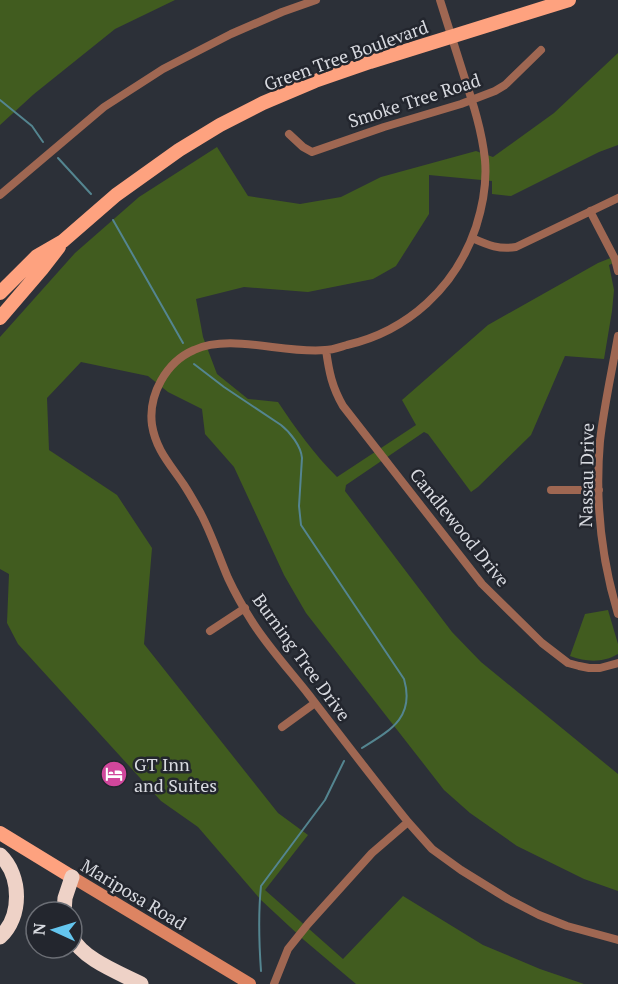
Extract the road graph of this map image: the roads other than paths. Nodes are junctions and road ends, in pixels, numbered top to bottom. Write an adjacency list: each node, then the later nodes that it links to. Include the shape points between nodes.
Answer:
1 (316, 0): 8 (street, via 231,34 163,69 104,107)
2 (440, 0): 4 (street, Burning Tree Drive)
3 (569, 0): 4 (main road, Green Tree Boulevard)
4 (452, 37): 6 (street, Burning Tree Drive); 12 (main road, Green Tree Boulevard, via 315,81 220,125 116,195)
5 (542, 50): 6 (street, Smoke Tree Road, via 505,85)
6 (472, 100): 7 (street, Smoke Tree Road, via 312,152); 11 (street, Burning Tree Drive, via 486,174 481,213)
7 (289, 135)
8 (0, 195)
9 (618, 198): 10 (street)
10 (590, 211): 11 (street, via 516,247 494,248); 13 (street)
11 (472, 238): 17 (street, Burning Tree Drive, via 450,279 422,309 377,336)
12 (63, 241): 14 (main road, Green Tree Boulevard, via 37,256); 15 (main road, Green Tree Boulevard)
13 (618, 272)
14 (0, 293)
15 (0, 318)
16 (618, 336): 19 (street, Nassau Drive, via 600,441)
17 (326, 350): 20 (street, Burning Tree Drive, via 208,345 180,358 167,371 155,394 155,440 203,518); 23 (street, Candlewood Drive, via 335,393 343,406 482,584 542,644 568,663 600,668)
18 (551, 490): 19 (street)
19 (599, 490): 21 (street, Nassau Drive, via 602,544)
20 (245, 608): 22 (street); 24 (street, Burning Tree Drive)
21 (618, 614)
22 (210, 631)
23 (618, 663)
24 (315, 703): 25 (street); 26 (street, Burning Tree Drive)
25 (282, 727)
26 (408, 822): 32 (street, Burning Tree Drive, via 432,849 508,899 567,926); 36 (street, via 372,853 308,924 288,949)
27 (0, 833): 29 (main road, Mariposa Road)
28 (0, 855): 31 (highway, via 16,888 13,919)
29 (72, 877): 30 (highway); 35 (main road, Mariposa Road)
30 (65, 900)
31 (0, 937)
32 (618, 940)
33 (84, 953): 34 (highway)
34 (141, 984)
35 (250, 984)
36 (274, 984)

